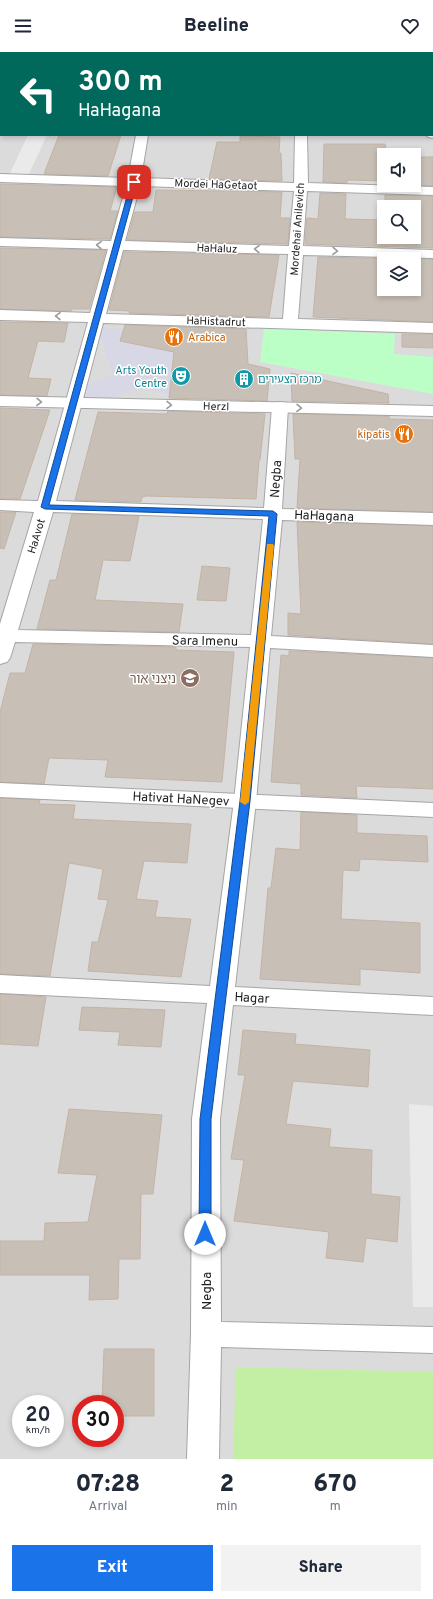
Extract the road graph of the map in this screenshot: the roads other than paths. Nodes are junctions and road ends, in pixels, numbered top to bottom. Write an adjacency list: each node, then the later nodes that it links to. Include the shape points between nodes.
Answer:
1 (142, 136): 4 (street, HaAvot)
2 (301, 136): 5 (street, Mordehai Anilevich)
3 (0, 178): 4 (street, Mordei HaGetaot)
4 (134, 182): 5 (street, Mordei HaGetaot); 8 (street, HaAvot)
5 (301, 187): 6 (street, Mordei HaGetaot); 9 (street, Mordehai Anilevich)
6 (433, 191)
7 (0, 242): 8 (street, HaHaluz, one-way to 7)
8 (117, 245): 9 (street, HaHaluz, one-way to 8); 12 (street, HaAvot)
9 (296, 250): 10 (street, HaHaluz, one-way to 10); 13 (street, Mordehai Anilevich)
10 (433, 254)
11 (0, 315): 12 (street, HaHistadrut, one-way to 11)
12 (97, 318): 13 (street, HaHistadrut); 16 (street, HaAvot)
13 (290, 324): 14 (street, HaHistadrut)
14 (433, 328)
15 (0, 400): 16 (street, Herzl, one-way to 16)
16 (74, 403): 17 (street, Herzl, one-way to 17); 20 (street, HaAvot)
17 (280, 407): 18 (street, Herzl, one-way to 18); 21 (street, Negba)
18 (433, 411)
19 (0, 505): 20 (street, HaHagana)
20 (45, 507): 21 (street, HaHagana); 23 (street, HaAvot)
21 (273, 514): 22 (street, HaHagana); 24 (street, Negba)
22 (433, 519)
23 (3, 636): 24 (street, Sara Imenu); 26 (street, HaAvot)
24 (261, 641): 25 (street, Sara Imenu); 28 (street, Negba)
25 (433, 650)
26 (0, 658)
27 (0, 790): 28 (street, Hativat HaNegev)
28 (245, 801): 29 (street, Hativat HaNegev); 31 (street, Negba)
29 (433, 810)
30 (0, 984): 31 (street, Hagar)
31 (222, 996): 32 (street, Hagar); 33 (street, Negba, via 206,1119)
32 (433, 1006)
33 (206, 1334): 34 (street); 35 (street, Negba)
34 (433, 1340)
35 (203, 1459)

